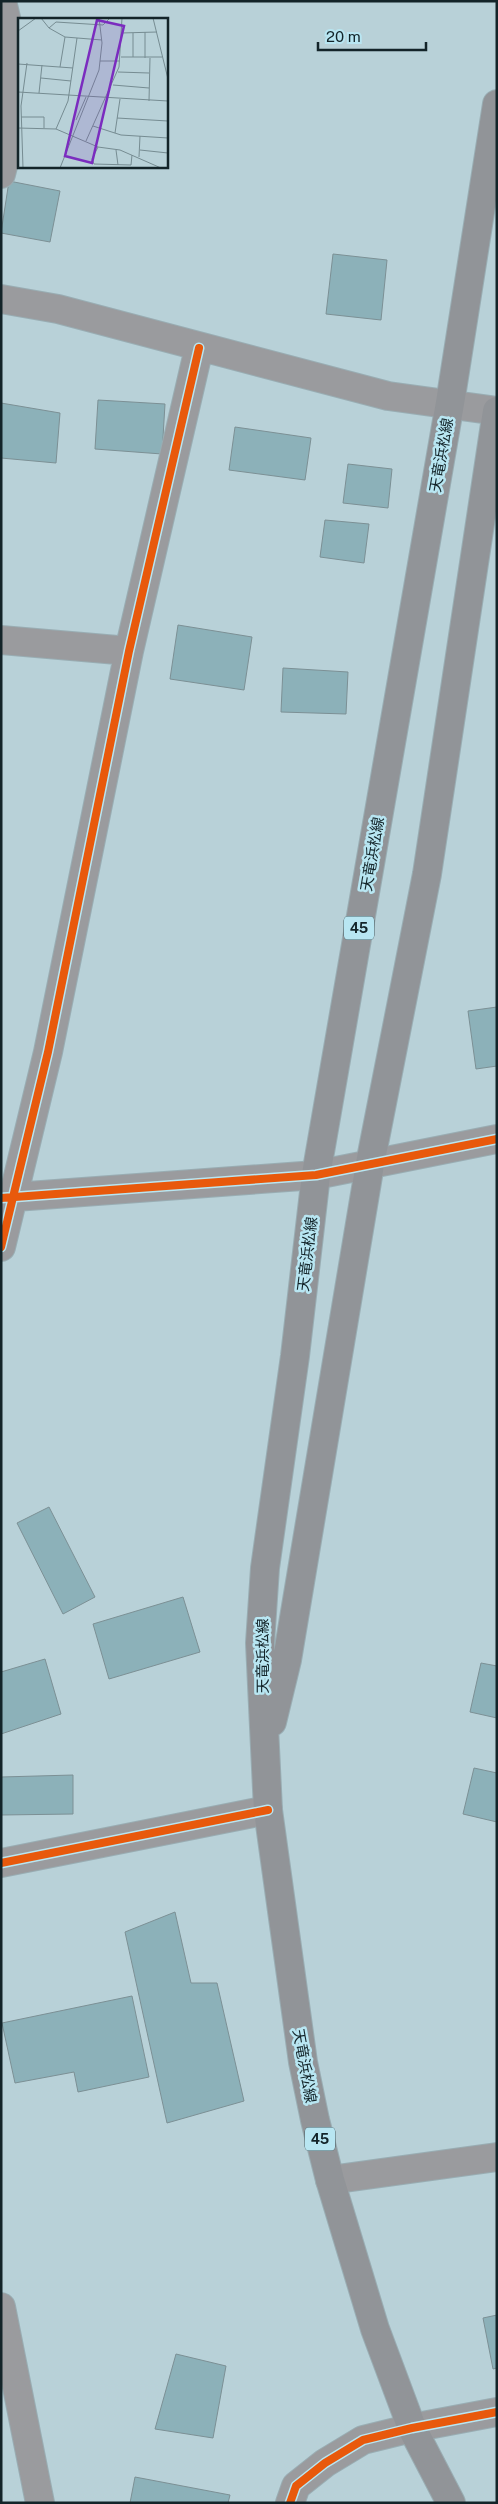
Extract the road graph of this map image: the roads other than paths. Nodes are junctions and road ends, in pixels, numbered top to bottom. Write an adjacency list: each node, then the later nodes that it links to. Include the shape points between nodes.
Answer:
1 (2, 1): 3 (street, via 16,56 14,123)
2 (497, 104): 6 (main road, 天竜浜松線 / 45)
3 (1, 174)
4 (1, 299): 5 (street, via 58,309)
5 (199, 348): 6 (street, via 388,396); 9 (street)
6 (450, 403): 7 (street); 12 (main road, 天竜浜松線 / 45)
7 (497, 411): 11 (main road, 天竜浜松線 / 45, via 427,874)
8 (1, 640): 9 (street)
9 (129, 651): 13 (street, via 48,1052)
10 (497, 1139): 11 (street)
11 (370, 1164): 12 (street); 15 (main road, 天竜浜松線 / 45, via 287,1660)
12 (316, 1175): 13 (street); 15 (main road, 天竜浜松線 / 45, via 265,1568 260,1643)
13 (7, 1198): 14 (street)
14 (1, 1247)
15 (264, 1756): 16 (main road, 天竜浜松線 / 45)
16 (268, 1810): 17 (street); 19 (main road, 天竜浜松線 / 45, via 303,2062)
17 (1, 1863)
18 (497, 2158): 19 (street)
19 (330, 2180): 23 (main road, 天竜浜松線 / 45, via 375,2329)
20 (1, 2307): 21 (street)
21 (8, 2379): 24 (street)
22 (497, 2412): 23 (street)
23 (412, 2428): 25 (street, via 363,2440 325,2463 296,2486); 26 (main road, 天竜浜松線 / 45)
24 (40, 2503)
25 (290, 2503)
26 (451, 2503)

